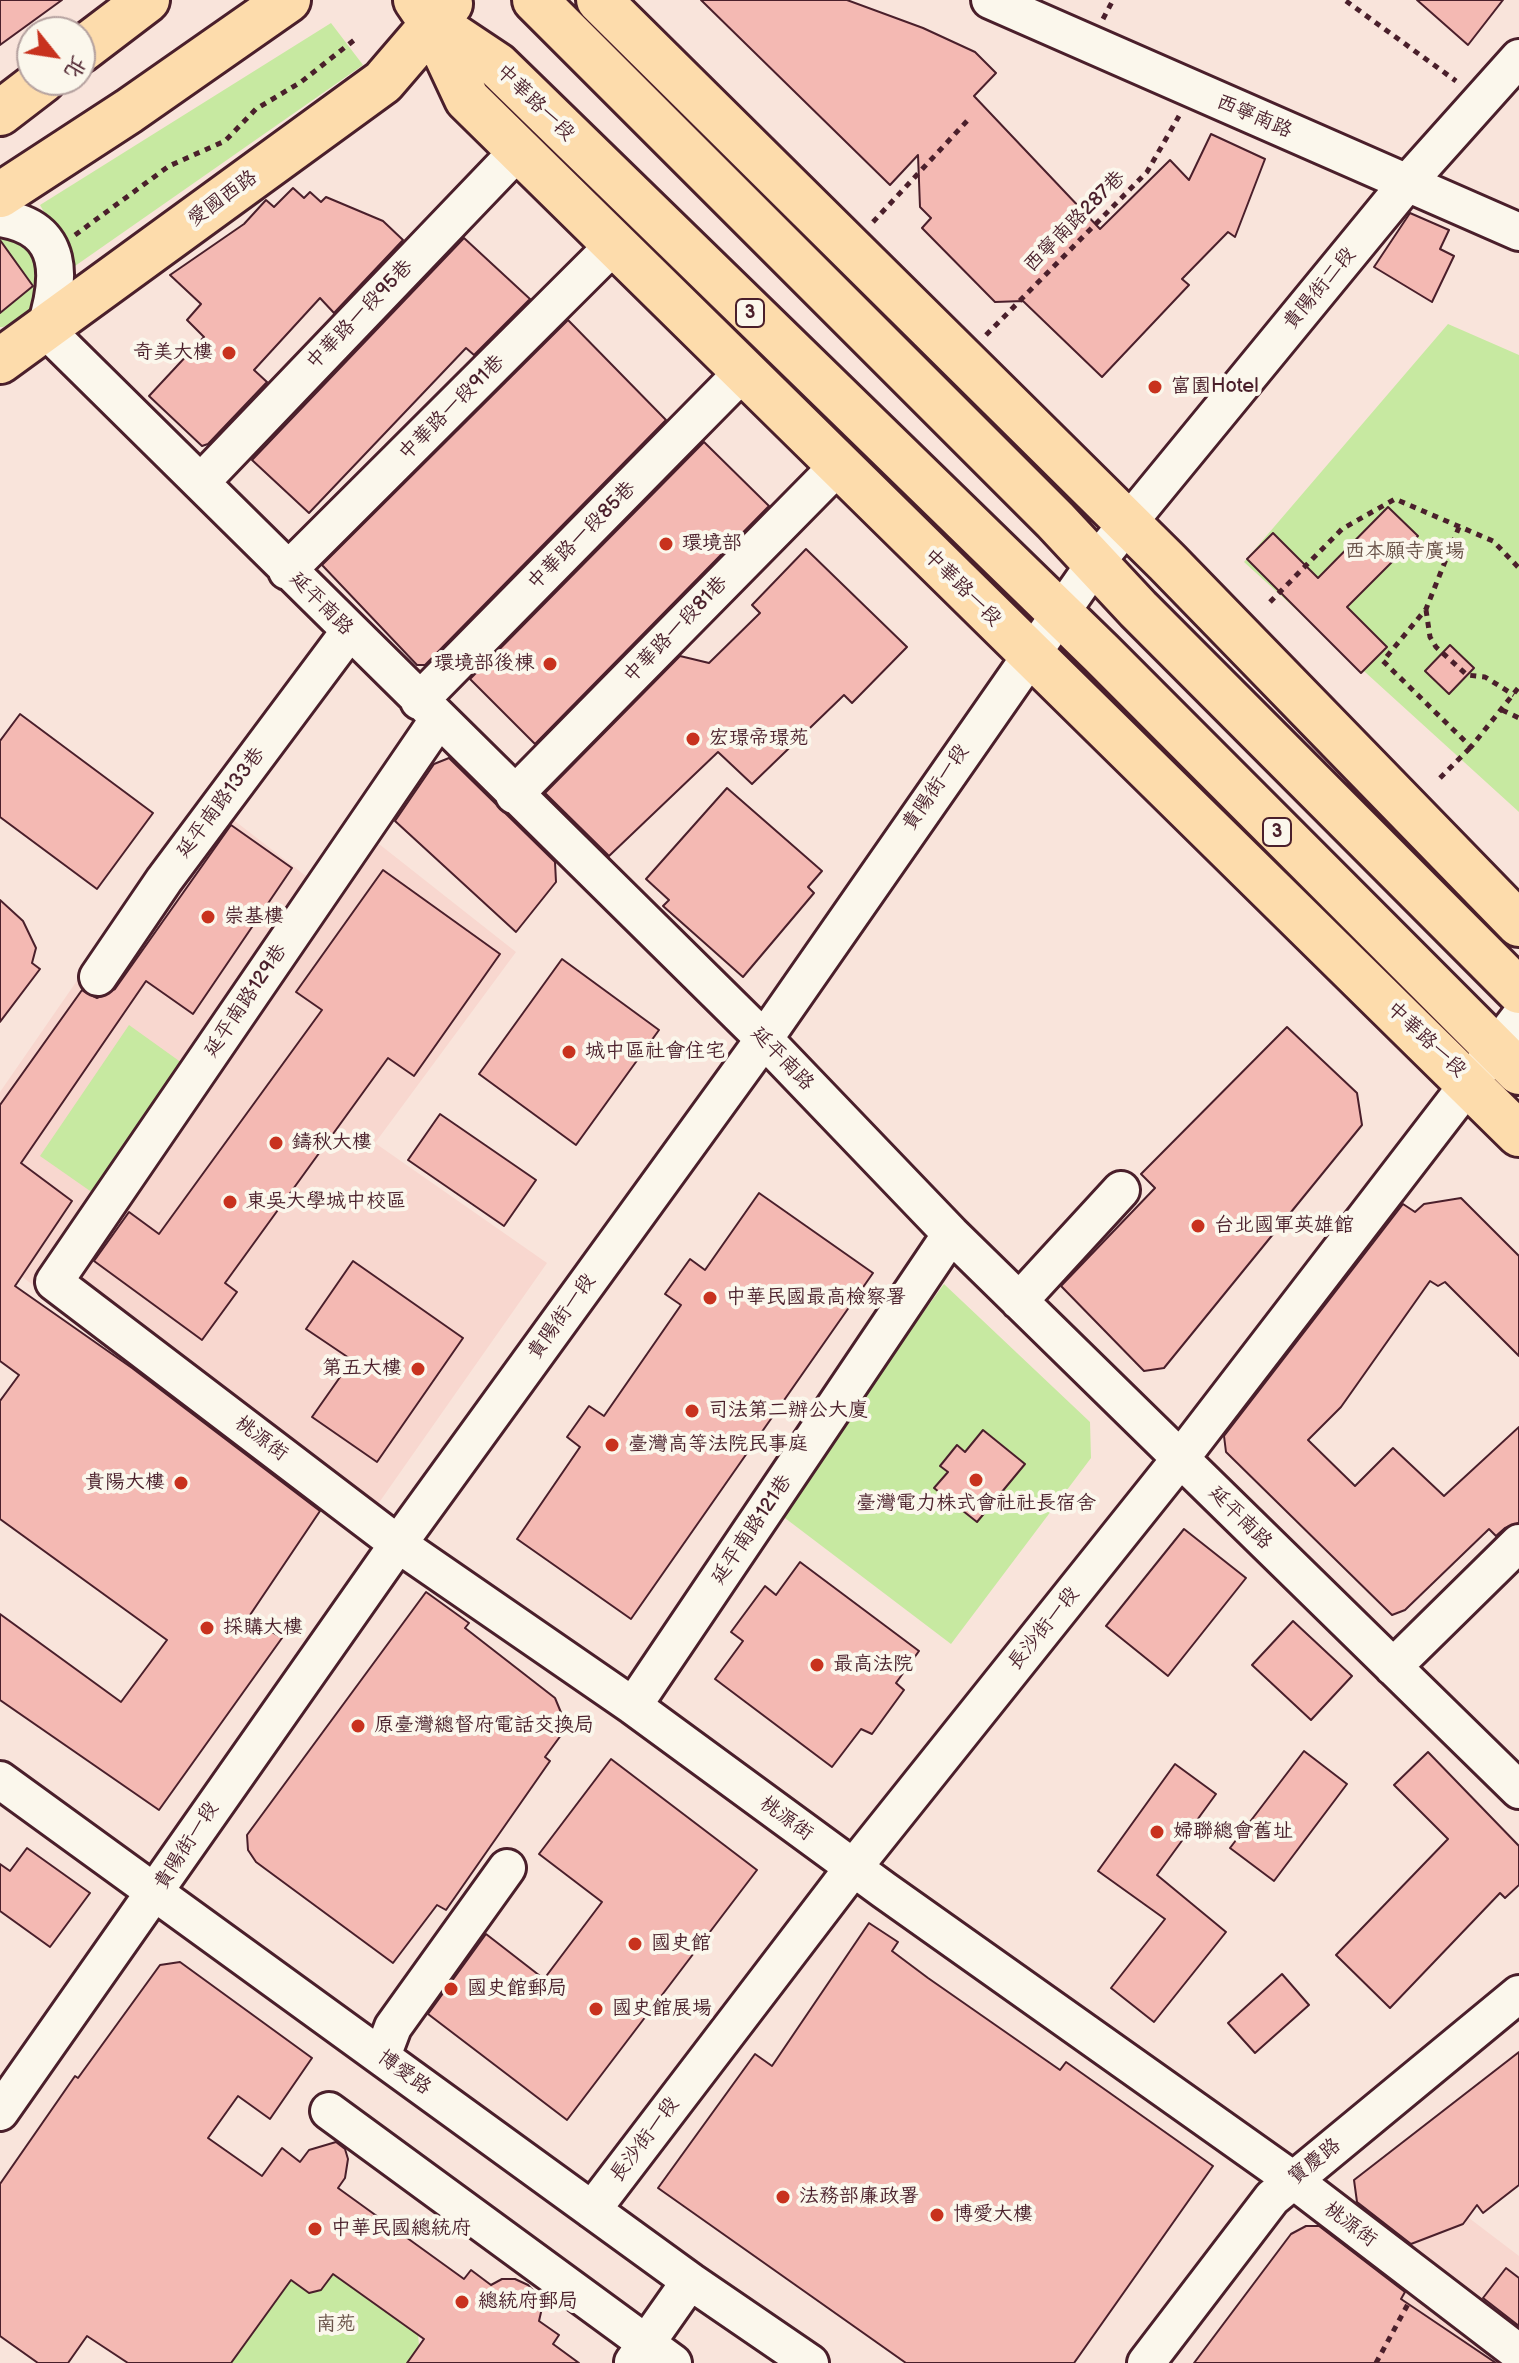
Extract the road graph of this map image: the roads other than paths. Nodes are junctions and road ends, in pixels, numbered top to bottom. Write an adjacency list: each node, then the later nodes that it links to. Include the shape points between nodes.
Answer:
1 (147, 0): 7 (main road)
2 (288, 0): 13 (main road)
3 (535, 0): 24 (main road)
4 (599, 0): 23 (main road)
5 (990, 0): 12 (street, 西寧南路)
6 (434, 7): 11 (main road, 中華路一段 / 3, via 467,99); 17 (main road, 愛國西路, via 383,82); 26 (main road, 中華路一段 / 3)
7 (96, 39)
8 (1519, 58): 12 (street, 貴陽街二段)
9 (20, 96): 10 (main road)
10 (1, 109)
11 (519, 150): 16 (main road, 中華路一段 / 3); 22 (street, 中華路一段95巷)
12 (1408, 182): 15 (street, 西寧南路); 23 (street, 貴陽街二段)
13 (0, 195)
14 (0, 218): 17 (street, via 32,228 56,263 58,284)
15 (1519, 232)
16 (615, 244): 20 (main road, 中華路一段 / 3); 25 (street, 中華路一段91巷)
17 (45, 329): 18 (street); 19 (main road, 愛國西路); 22 (street, 延平南路)
18 (0, 343)
19 (0, 361)
20 (744, 371): 21 (main road, 中華路一段 / 3); 29 (street, 中華路一段85巷)
21 (839, 465): 28 (main road, 中華路一段 / 3); 30 (street, 中華路一段81巷)
22 (202, 481): 25 (street, 延平南路)
23 (1125, 523): 24 (street, 貴陽街一段); 31 (main road)
24 (1096, 562): 26 (street, 貴陽街一段); 33 (main road)
25 (287, 571): 27 (street, 延平南路)
26 (1059, 615): 28 (street, 貴陽街一段); 35 (main road, 中華路一段 / 3)
27 (349, 632): 29 (street, 延平南路); 32 (street, 延平南路133巷)
28 (1031, 654): 34 (street, 貴陽街一段); 35 (main road, 中華路一段 / 3)
29 (429, 711): 30 (street, 延平南路); 39 (street, 延平南路129巷)
30 (514, 795): 34 (street, 延平南路)
31 (1519, 924)
32 (98, 977)
33 (1519, 991)
34 (764, 1039): 38 (street, 延平南路); 43 (street, 貴陽街一段)
35 (1501, 1055): 36 (main road, 中華路一段 / 3); 41 (street, 長沙街一段)
36 (1519, 1134)
37 (1121, 1190): 40 (street)
38 (951, 1234): 40 (street, 延平南路); 45 (street, 延平南路121巷)
39 (54, 1282): 43 (street, 桃源街)
40 (1019, 1301): 41 (street, 延平南路)
41 (1180, 1459): 44 (street, 延平南路); 49 (street, 長沙街一段)
42 (1519, 1543): 44 (street)
43 (398, 1544): 45 (street, 桃源街); 50 (street, 貴陽街一段)
44 (1393, 1667): 47 (street, 延平南路)
45 (633, 1706): 49 (street, 桃源街)
46 (0, 1780): 50 (street, 博愛路)
47 (1519, 1790)
48 (507, 1868): 52 (street, via 393,2027)
49 (853, 1868): 55 (street, 桃源街); 56 (street, 長沙街一段)
50 (157, 1892): 52 (street, 博愛路); 53 (street, 貴陽街一段)
51 (1519, 1994): 55 (street, 寶慶路)
52 (382, 2056): 56 (street, 博愛路)
53 (2, 2105)
54 (329, 2111): 59 (street)
55 (1293, 2180): 58 (street, 桃源街); 61 (street, 寶慶路, via 1272,2198)
56 (592, 2210): 57 (street, 博愛路)
57 (690, 2281): 59 (street); 60 (street, 博愛路)
58 (1519, 2353)
59 (650, 2357)
60 (810, 2363)
61 (1146, 2363)

